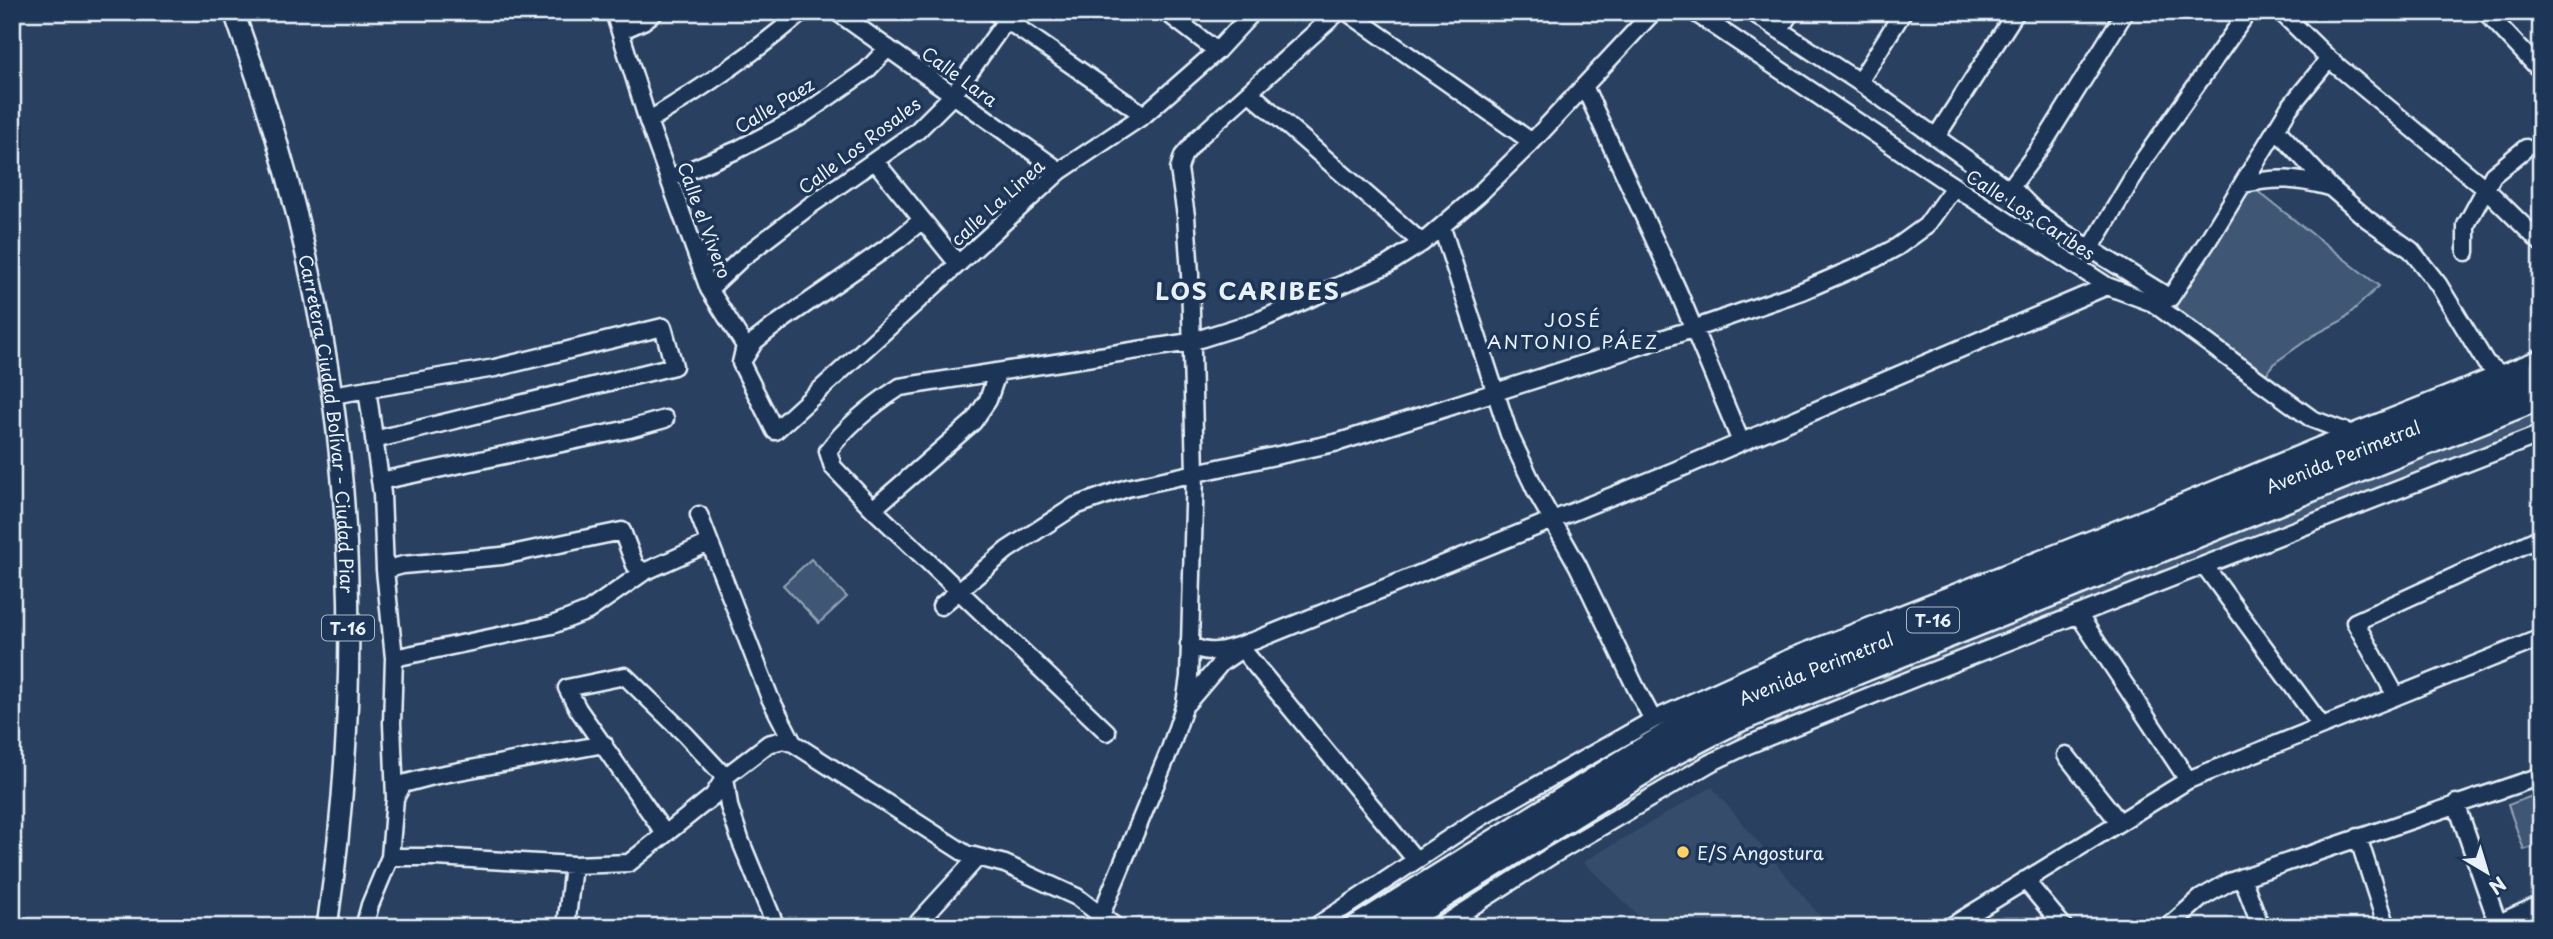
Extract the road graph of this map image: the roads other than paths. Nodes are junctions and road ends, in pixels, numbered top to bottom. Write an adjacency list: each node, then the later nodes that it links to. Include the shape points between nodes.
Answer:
1 (614, 12): 22 (street, Calle el Vivero)
2 (655, 12): 22 (street)
3 (802, 12): 32 (street, via 716,79)
4 (838, 12): 23 (street, Calle Lara)
5 (1166, 12): 24 (street)
6 (1253, 12): 24 (street, calle La Linea)
7 (1338, 12): 29 (street)
8 (1347, 12): 35 (street)
9 (1653, 12): 28 (street)
10 (1694, 12): 41 (street, Calle Los Caribes)
11 (1752, 12): 21 (street)
12 (1791, 12): 21 (street)
13 (1903, 12): 27 (street)
14 (2016, 12): 34 (street)
15 (2125, 12): 42 (street)
16 (2248, 12): 49 (street, via 2144,159)
17 (2281, 12): 25 (street)
18 (2486, 12): 26 (street)
19 (235, 14): 63 (main road, Carretera Ciudad Bolívar - Ciudad Piar / T-16, via 286,177)
20 (1005, 15): 30 (street, Calle Los Rosales); 31 (street)
21 (1779, 30): 27 (street)
22 (620, 31): 32 (street, Calle el Vivero)
23 (888, 48): 30 (street, Calle Lara); 39 (street, Calle Paez, via 866,71 800,117)
24 (1217, 51): 31 (street, calle La Linea)
25 (2329, 59): 33 (street); 44 (street)
26 (2541, 71)
27 (1859, 82): 34 (street)
28 (1584, 86): 35 (street); 54 (street)
29 (1249, 92): 47 (street); 55 (street, via 1197,139 1178,169 1190,274)
30 (954, 94): 37 (street, Calle Los Rosales, via 918,131); 38 (street, Calle Lara)
31 (1144, 116): 38 (street, calle La Linea)
32 (648, 121): 39 (street, Calle el Vivero)
33 (2276, 129): 40 (street); 43 (street)
34 (1936, 136): 42 (street)
35 (1532, 142): 46 (street)
36 (2526, 148): 44 (street, via 2493,175)
37 (875, 162): 45 (street); 53 (street, Calle Los Rosales, via 791,220)
38 (1060, 171): 51 (street, calle La Linea)
39 (669, 179): 53 (street, Calle el Vivero)
40 (2243, 184): 43 (street, via 2298,178); 49 (street, via 2170,298)
41 (1954, 187): 52 (street, Calle Los Caribes); 54 (street, via 1926,226 1897,247 1802,291)
42 (2011, 187): 49 (street, via 2035,211)
43 (2330, 187): 59 (street, via 2411,250 2438,284 2486,363)
44 (2486, 189): 48 (street); 50 (street, via 2466,225)
45 (922, 220): 51 (street); 57 (street, via 765,333)
46 (1442, 228): 47 (street); 62 (street)
47 (1422, 243): 55 (street, via 1387,265 1304,303)
48 (2541, 243)
49 (2091, 248)
50 (2466, 252)
51 (958, 264): 67 (street, calle La Linea)
52 (2106, 286): 66 (street, Calle Los Caribes, via 2153,303); 71 (street)
53 (709, 289): 57 (street, Calle el Vivero, via 745,346)
54 (1693, 329): 62 (street); 71 (street)
55 (1191, 342): 58 (street); 73 (street)
56 (2541, 358): 59 (street)
57 (741, 363): 67 (street, Calle el Vivero)
58 (997, 374): 75 (street, via 988,400 973,422); 75 (street, via 900,387 837,439 828,451 833,467)
59 (2501, 374): 68 (street)
60 (2541, 376): 128 (highway, Avenida Perimetral / T-16, via 1728,704 1635,754)
61 (367, 389): 63 (street); 70 (street); 70 (street, via 495,368 663,327 674,366)
62 (1494, 393): 73 (street, via 1339,442); 77 (street, via 1537,493)
63 (332, 395): 121 (main road, Carretera Ciudad Bolívar - Ciudad Piar / T-16, via 340,462 349,658 340,831)
64 (2541, 397): 91 (highway, Avenida Perimetral / T-16)
65 (665, 419): 74 (street)
66 (2312, 419): 68 (street, Calle Los Caribes); 72 (street)
67 (775, 431)
68 (2352, 434): 72 (street)
69 (2541, 435): 80 (street)
70 (374, 440): 74 (street)
71 (1741, 442): 77 (street)
72 (2317, 447): 93 (street, via 1787,659)
73 (1195, 472): 83 (street, via 1075,506 1007,550); 87 (street)
74 (380, 481): 81 (street)
75 (873, 509): 83 (street)
76 (699, 515): 79 (street)
77 (1554, 519): 88 (street); 93 (street)
78 (2541, 537): 90 (street, via 2355,622)
79 (709, 543): 82 (street); 96 (street, via 770,698)
80 (2204, 565): 85 (street); 94 (street)
81 (385, 569): 82 (street, via 502,556 622,531 635,565); 89 (street)
82 (644, 572): 89 (street, via 588,611 552,625)
83 (959, 591): 84 (street); 95 (street)
84 (941, 606)
85 (2078, 614): 98 (street); 102 (street)
86 (2541, 638): 90 (street)
87 (1189, 644): 88 (street, via 1204,652); 92 (street)
88 (1249, 644): 92 (street, via 1221,663); 112 (street)
89 (394, 658): 103 (street)
90 (2396, 696): 94 (street)
91 (1779, 703): 98 (street, via 1756,733); 109 (highway, Avenida Perimetral / T-16, via 1674,753)
92 (1185, 705): 118 (street)
93 (1653, 720): 112 (street)
94 (2321, 725): 102 (street)
95 (1107, 732)
96 (793, 743): 101 (street, via 768,744); 111 (street, via 966,854)
97 (604, 744): 101 (street, via 567,688 625,676); 103 (street, via 433,776 403,784); 107 (street)
98 (1732, 752): 106 (street)
99 (2066, 755): 105 (street)
100 (2541, 775): 104 (street)
101 (724, 777): 107 (street, via 713,796); 124 (street, via 741,842)
102 (2188, 780): 105 (street)
103 (395, 798): 110 (street)
104 (2456, 803): 108 (street); 120 (street)
105 (2119, 821): 115 (street)
106 (1594, 830): 109 (street); 117 (street)
107 (665, 834): 113 (street, via 629,863)
108 (2358, 837): 114 (street); 135 (street)
109 (1510, 854): 129 (highway, Avenida Perimetral / T-16)
110 (390, 857): 113 (street); 122 (street)
111 (978, 857): 118 (street, via 1005,864 1077,897); 125 (street)
112 (1415, 859): 127 (street)
113 (573, 865): 123 (street)
114 (2242, 877): 133 (street, via 2201,898); 134 (street)
115 (2025, 880): 119 (street); 132 (street)
116 (2541, 904): 120 (street)
117 (1460, 914): 130 (street); 131 (street)
118 (1101, 915): 126 (street)
119 (1959, 924)
120 (2495, 926)
121 (327, 927)
122 (364, 927)
123 (566, 927)
124 (776, 927)
125 (914, 927)
126 (1116, 927)
127 (1315, 927)
128 (1357, 927)
129 (1394, 927)
130 (1440, 927)
131 (1473, 927)
132 (2064, 927)
133 (2168, 927)
134 (2261, 927)
135 (2387, 927)

